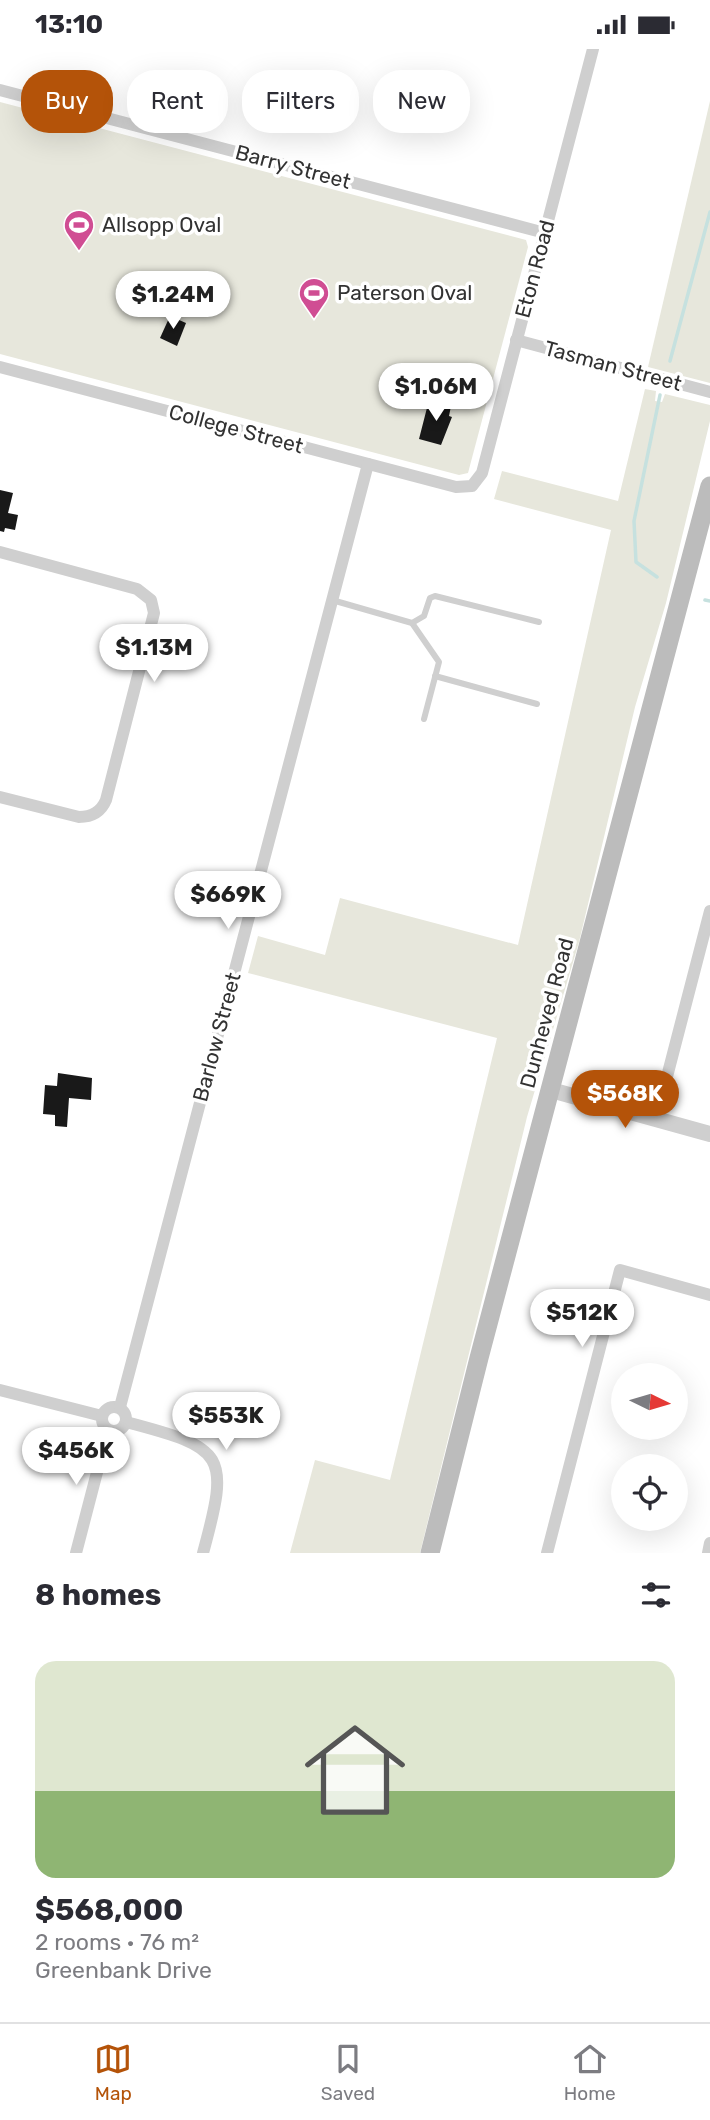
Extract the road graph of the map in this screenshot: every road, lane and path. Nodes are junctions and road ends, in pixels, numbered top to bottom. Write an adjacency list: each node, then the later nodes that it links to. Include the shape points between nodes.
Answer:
1 (593, 49): 3 (street, Eton Road)
2 (0, 90): 3 (street, Barry Street)
3 (545, 233): 4 (street, Eton Road)
4 (516, 340): 6 (street, Tasman Street); 8 (street, Eton Road, via 482,473)
5 (0, 367): 7 (street, College Street)
6 (710, 392)
7 (368, 464): 8 (street, College Street, via 456,487); 11 (street, Barlow Street)
8 (472, 486)
9 (710, 486): 19 (main road, Dunheved Road)
10 (0, 552): 17 (street, via 136,589 150,600 154,613 101,809 79,817)
11 (332, 600): 13 (lane); 24 (street, Barlow Street)
12 (540, 622): 13 (lane, via 435,596 424,616)
13 (412, 623): 14 (lane, via 438,659)
14 (435, 676): 15 (lane); 16 (lane)
15 (537, 704)
16 (424, 719)
17 (0, 797)
18 (710, 911): 20 (street)
19 (551, 1090): 20 (street); 31 (main road, Dunheved Road)
20 (656, 1119): 21 (street)
21 (710, 1133)
22 (710, 1294): 32 (street, via 620,1270)
23 (0, 1389): 25 (street)
24 (120, 1407): 25 (street, via 109,1407); 26 (street)
25 (102, 1416): 27 (street)
26 (126, 1422): 27 (street, via 119,1430); 30 (street, via 194,1442 211,1457 219,1492)
27 (108, 1430): 29 (street)
28 (710, 1543): 33 (street)
29 (76, 1553)
30 (203, 1553)
31 (430, 1553)
32 (547, 1553)
33 (708, 1553)

